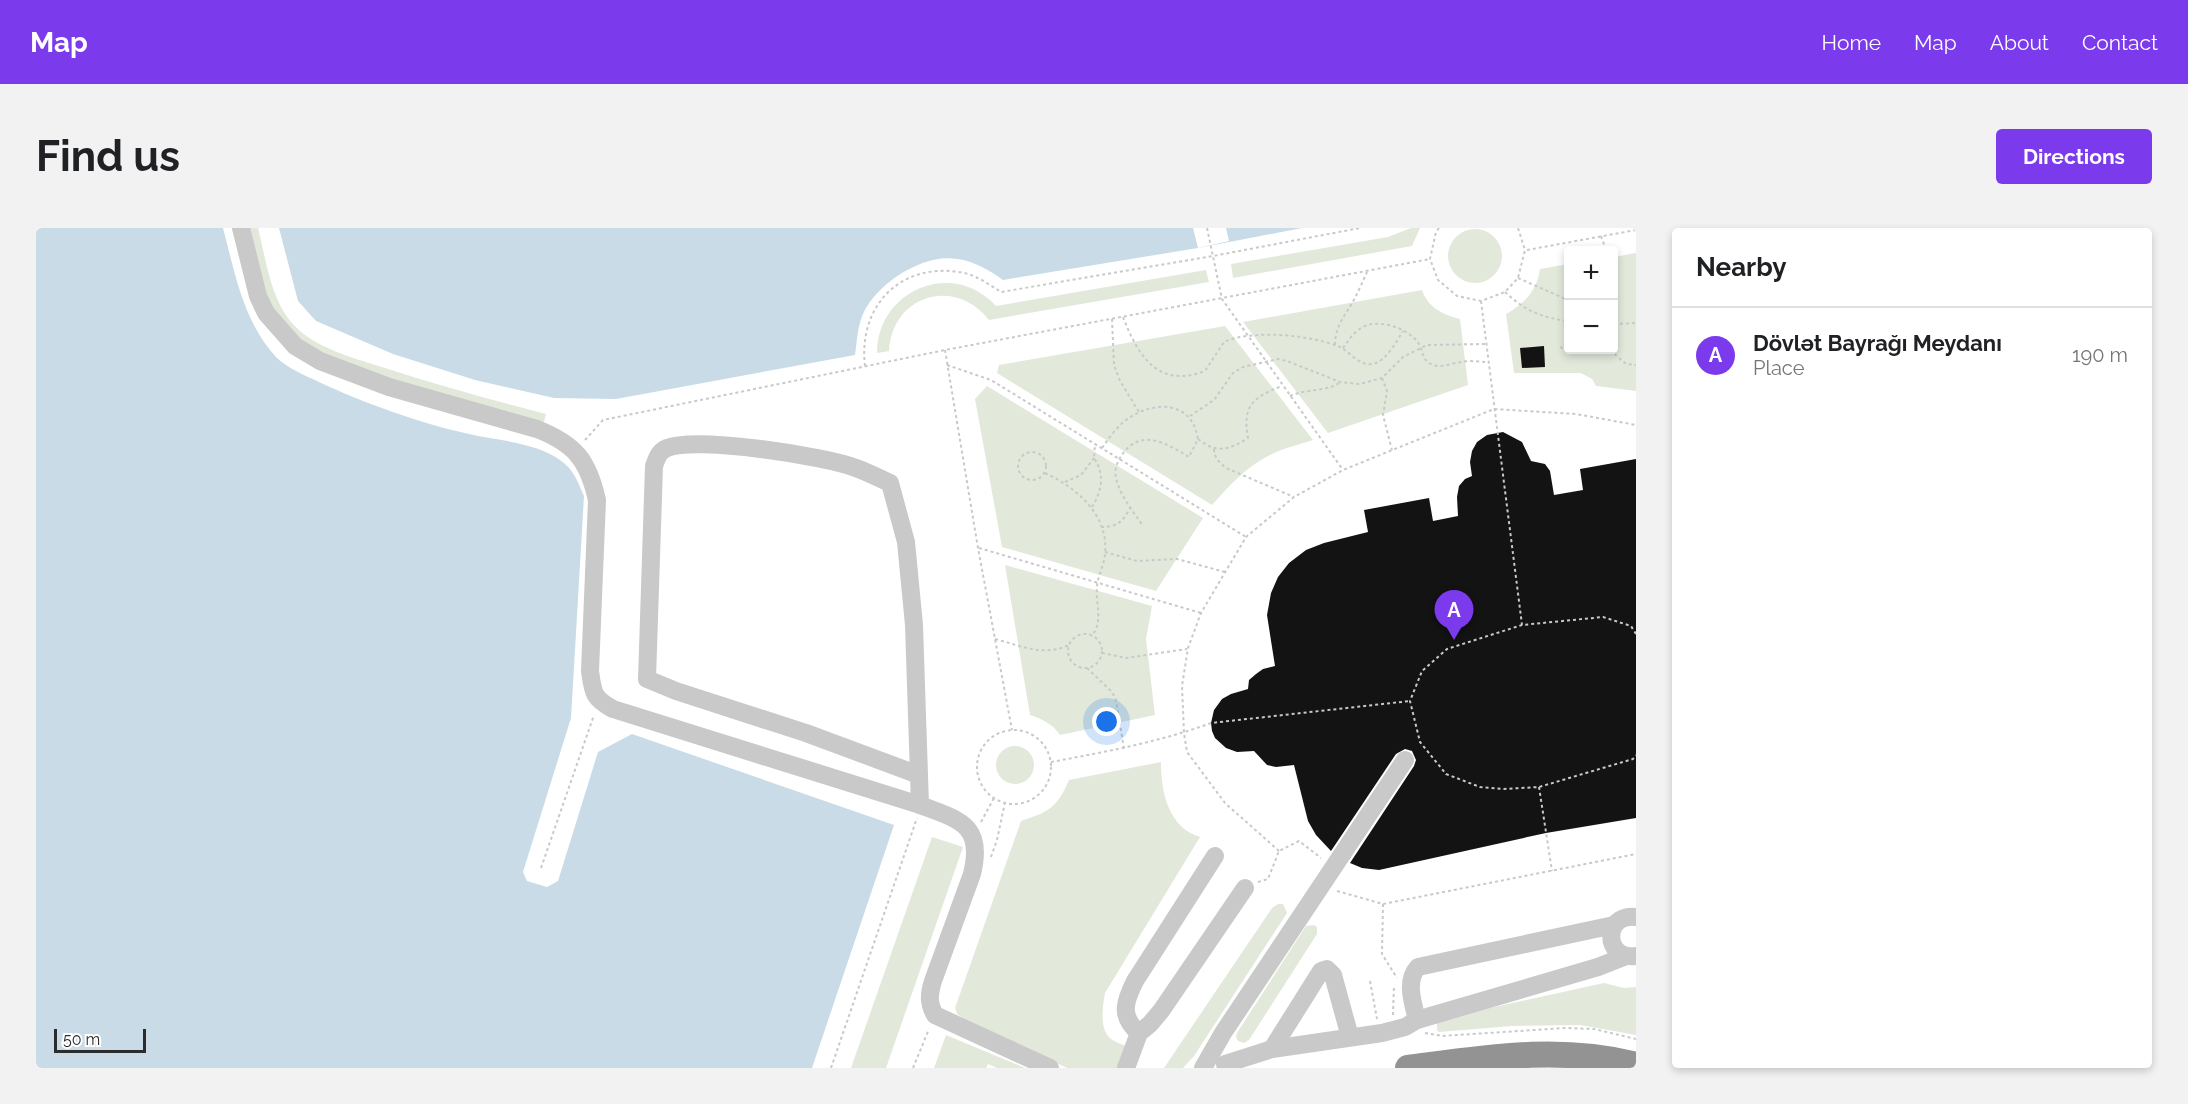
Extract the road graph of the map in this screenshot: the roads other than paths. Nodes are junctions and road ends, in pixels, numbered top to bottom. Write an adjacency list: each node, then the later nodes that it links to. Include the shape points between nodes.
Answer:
1 (241, 228): 4 (lane, via 258,296 266,313 295,345 320,361 389,387 555,436 586,465 597,500 590,671 598,701 613,709)
2 (1405, 760): 12 (lane)
3 (919, 775): 3 (lane, via 647,679 654,466 665,449 678,445 751,447 855,467 890,483 906,542 914,625); 4 (lane)
4 (920, 805): 18 (lane, via 961,822 971,832 976,852 972,874 929,994 930,1007 935,1015)
5 (1215, 856): 11 (lane, via 1126,999 1127,1017)
6 (1245, 888): 11 (lane, via 1161,1011)
7 (1636, 917): 8 (lane, via 1624,918)
8 (1614, 925): 9 (lane, via 1612,944); 10 (lane, via 1418,967 1412,973 1411,989)
9 (1631, 956): 10 (lane)
10 (1417, 1020): 13 (lane, via 1382,1034)
11 (1138, 1033): 19 (lane)
12 (1223, 1033): 17 (lane, via 1221,1054); 20 (lane)
13 (1350, 1037): 14 (lane); 14 (lane, via 1333,975 1323,970)
14 (1272, 1049): 17 (lane)
15 (1464, 1060): 16 (highway, via 1555,1053); 21 (highway); 22 (highway)
16 (1636, 1065)
17 (1228, 1066)
18 (1050, 1068)
19 (1126, 1068)
20 (1203, 1068)
21 (1408, 1068)
22 (1552, 1068)

